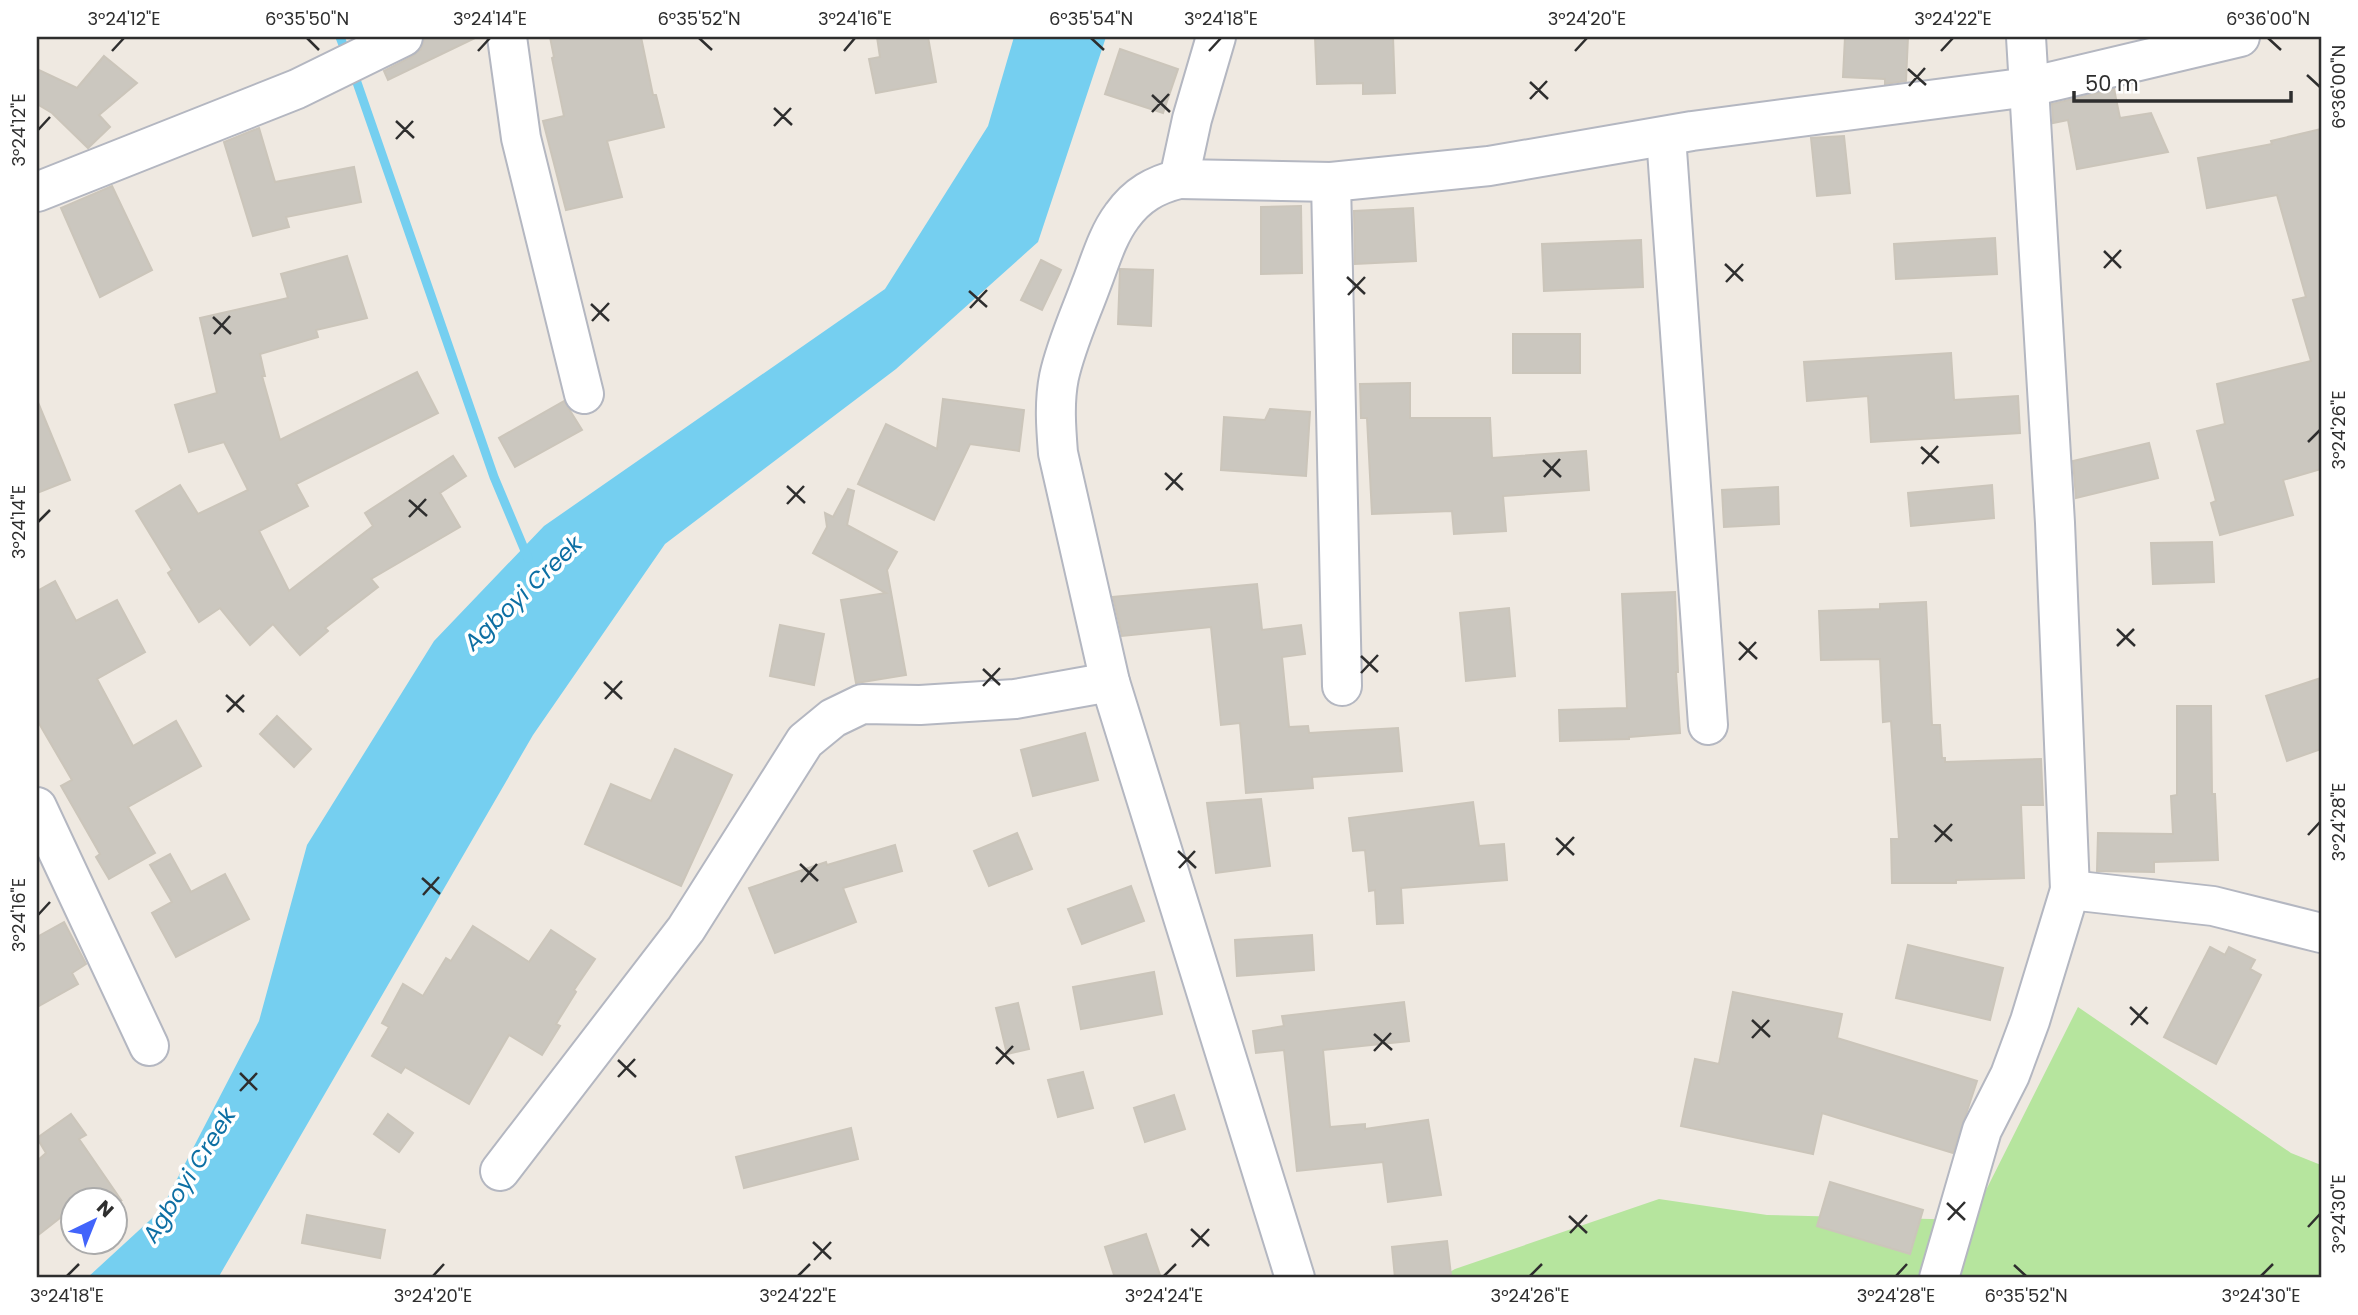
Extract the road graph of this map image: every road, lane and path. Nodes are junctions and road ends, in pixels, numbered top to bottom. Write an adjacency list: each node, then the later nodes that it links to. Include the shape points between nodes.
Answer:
1 (403, 37): 10 (street, via 298,89)
2 (507, 37): 11 (street, via 521,138)
3 (1216, 37): 8 (street)
4 (2026, 37): 6 (street)
5 (2241, 37): 6 (street)
6 (2029, 87): 7 (street); 16 (street, via 2055,523)
7 (1666, 136): 9 (street, via 1489,166); 14 (street)
8 (1179, 179): 9 (street); 12 (street, via 1157,184 1122,215 1109,237 1059,378 1058,453)
9 (1331, 182): 13 (street)
10 (37, 192)
11 (584, 394)
12 (1110, 682): 19 (street, via 1015,699 862,704 833,718 805,741 686,929); 20 (street)
13 (1342, 686)
14 (1708, 725)
15 (37, 807): 18 (street)
16 (2070, 890): 17 (street, via 2213,906); 21 (street, via 2030,1021 1982,1130)
17 (2321, 933)
18 (149, 1046)
19 (500, 1171)
20 (1295, 1278)
21 (1939, 1278)

